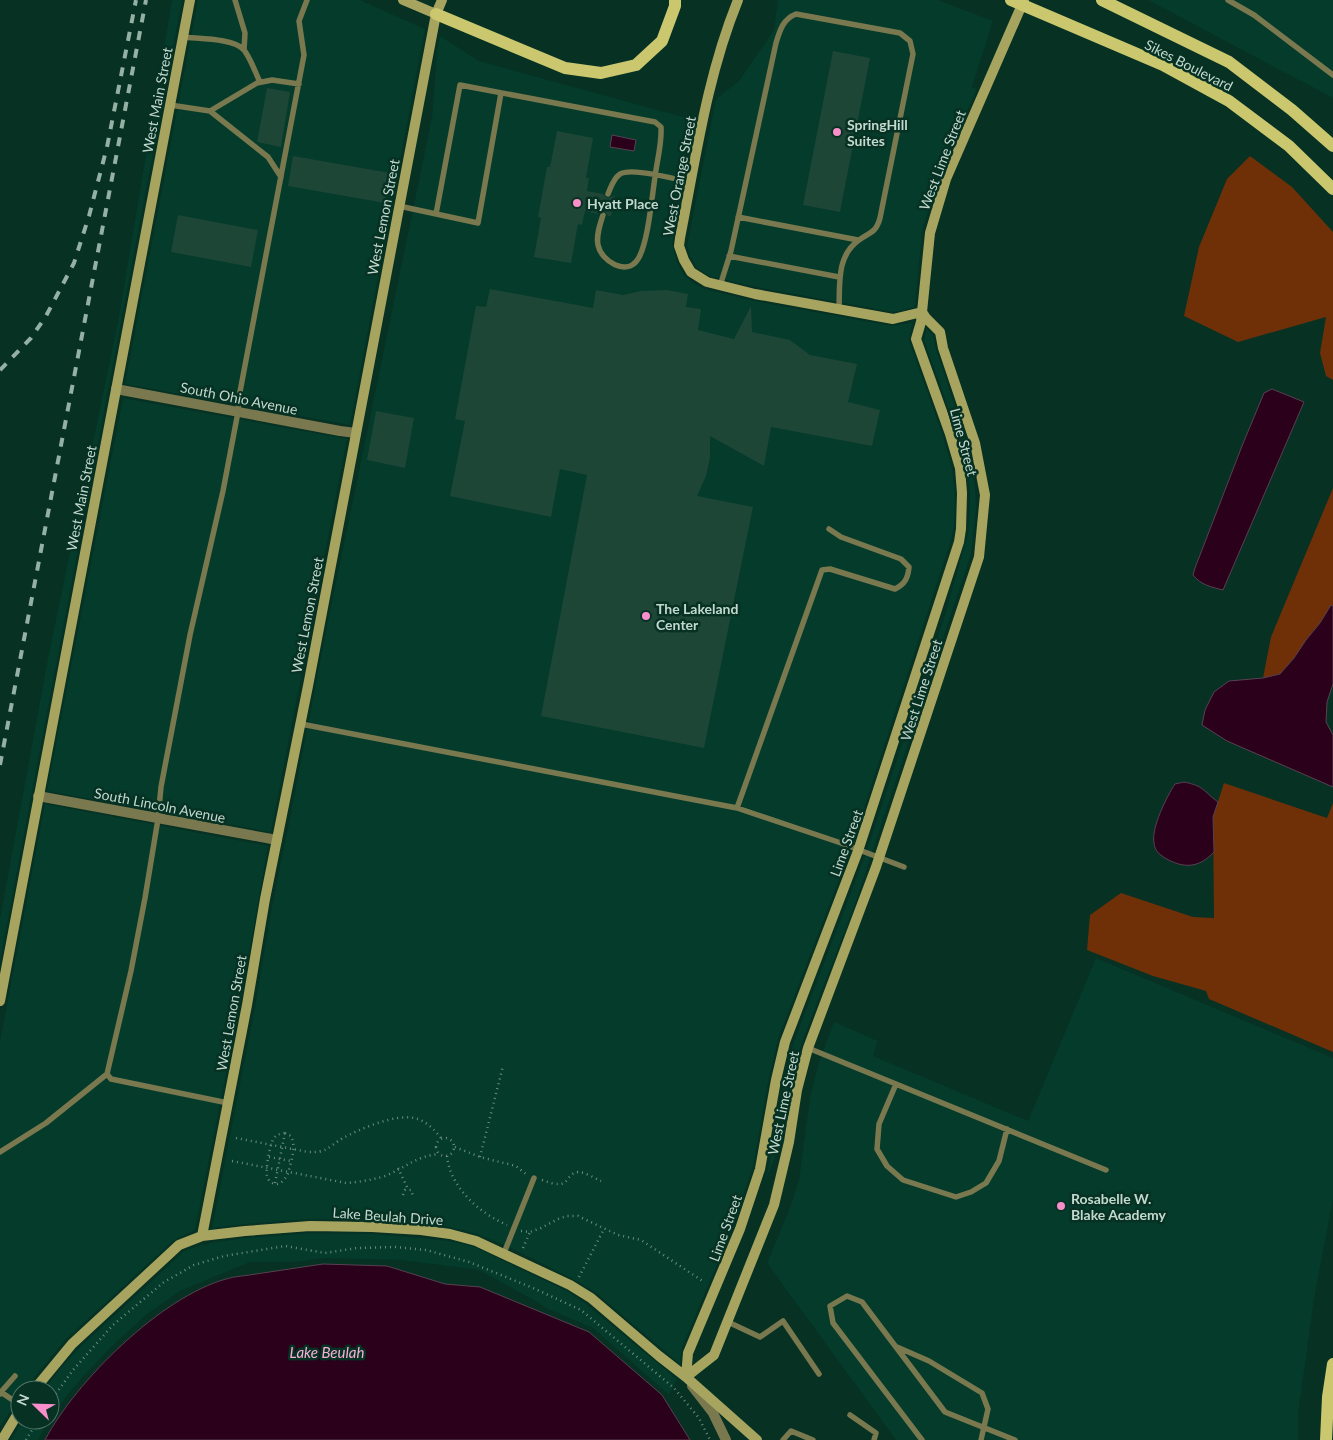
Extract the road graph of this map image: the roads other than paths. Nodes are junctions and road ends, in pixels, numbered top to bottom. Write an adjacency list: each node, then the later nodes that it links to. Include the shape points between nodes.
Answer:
1 (190, 0): 12 (street, West Main Street)
2 (235, 0): 13 (lane, via 245,33)
3 (307, 0): 16 (lane, via 300,21 304,55)
4 (403, 0): 11 (street)
5 (442, 0): 11 (street, West Lemon Street)
6 (675, 0): 11 (main road, via 662,42 636,65 601,73 565,68)
7 (738, 0): 23 (street, West Orange Street, via 718,56)
8 (1102, 0): 20 (main road, Sikes Boulevard, via 1229,62)
9 (1228, 0): 14 (lane, via 1254,15)
10 (1019, 1): 24 (main road, Sikes Boulevard, via 1163,65 1228,101 1289,146); 35 (street, West Lime Street, via 946,179 930,233)
11 (436, 14): 26 (street, West Lemon Street)
12 (183, 37): 13 (lane, via 230,42); 18 (street, West Main Street)
13 (244, 50): 15 (lane)
14 (1333, 74)
15 (260, 82): 16 (lane, via 272,80); 19 (lane)
16 (298, 84): 22 (lane)
17 (502, 93): 21 (lane, via 655,122 661,127 661,139); 27 (lane, via 460,85); 27 (lane, via 478,223)
18 (170, 105): 19 (lane); 36 (street, West Main Street)
19 (210, 111): 22 (lane, via 268,157)
20 (1333, 146)
21 (655, 175): 23 (lane); 25 (lane, via 626,171 614,180); 28 (lane, via 644,245 639,259 633,264 617,266 601,255 598,233)
22 (281, 177): 37 (lane)
23 (691, 183): 33 (street, West Orange Street, via 679,246 691,272)
24 (1333, 189)
25 (608, 194)
26 (398, 206): 27 (lane); 38 (street, West Lemon Street)
27 (436, 214)
28 (603, 215)
29 (738, 217): 30 (lane); 30 (lane, via 783,22 796,14 900,33 910,41 913,54 878,226 874,232); 31 (lane)
30 (858, 240): 32 (lane, via 845,256)
31 (729, 256): 32 (lane); 33 (lane)
32 (839, 278): 34 (lane)
33 (720, 286): 34 (street, West Orange Street)
34 (839, 310): 35 (street, West Orange Street, via 893,319)
35 (922, 312): 45 (street, Lime Street, via 916,339 960,468 962,529); 46 (street, West Lime Street, via 940,332 975,443 985,495 982,535 979,557)
36 (116, 389): 37 (street, South Ohio Avenue); 41 (street, West Main Street)
37 (238, 412): 38 (street, South Ohio Avenue); 43 (lane, via 190,635 161,787)
38 (356, 433): 40 (street, West Lemon Street)
39 (829, 529): 42 (lane, via 842,537 901,558 909,567 908,576 896,589 830,569 822,570)
40 (300, 724): 42 (lane); 44 (street, West Lemon Street)
41 (38, 796): 43 (street, South Lincoln Avenue); 48 (street, West Main Street)
42 (736, 808): 45 (lane)
43 (158, 819): 44 (street, South Lincoln Avenue); 50 (lane, via 134,953)
44 (277, 840): 52 (street, West Lemon Street)
45 (858, 851): 46 (lane); 64 (street, Lime Street, via 786,1042 760,1169 740,1229 688,1353)
46 (879, 858): 47 (lane); 49 (street, West Lime Street)
47 (904, 867)
48 (0, 1001)
49 (808, 1048): 51 (lane); 59 (street, West Lime Street, via 774,1205)
50 (107, 1074): 52 (lane, via 111,1079); 54 (lane, via 46,1123)
51 (896, 1084): 53 (lane); 53 (lane, via 878,1124 877,1149 887,1166 903,1180 956,1197 971,1192 986,1183 1000,1161)
52 (228, 1103): 57 (street, West Lemon Street)
53 (1007, 1129): 55 (lane)
54 (0, 1152)
55 (1106, 1170)
56 (534, 1178): 58 (lane)
57 (202, 1236): 58 (street, Lake Beulah Drive, via 310,1226 372,1227 450,1234); 65 (street, Lake Beulah Drive, via 179,1245 72,1344)
58 (504, 1253): 64 (street, Lake Beulah Drive, via 591,1298)
59 (728, 1322): 62 (lane, via 760,1337 784,1321); 64 (street, West Lime Street, via 714,1355)
60 (895, 1346): 69 (lane, via 945,1412); 69 (lane, via 929,1361 982,1394 988,1409); 77 (lane, via 862,1302 847,1296 830,1306 833,1323)
61 (1333, 1364): 80 (main road)
62 (818, 1374)
63 (15, 1376): 66 (lane)
64 (686, 1377): 72 (street, Lake Beulah Drive, via 713,1413); 73 (street)
65 (42, 1380)
66 (1, 1393)
67 (850, 1415): 76 (lane, via 876,1434)
68 (10, 1427): 71 (street)
69 (985, 1428): 70 (lane); 78 (lane)
70 (1004, 1438): 79 (lane)
71 (2, 1440)
72 (726, 1440)
73 (757, 1440)
74 (783, 1440): 75 (lane, via 791,1431)
75 (813, 1440)
76 (874, 1440)
77 (922, 1440)
78 (981, 1440)
79 (1015, 1440)
80 (1326, 1440)

